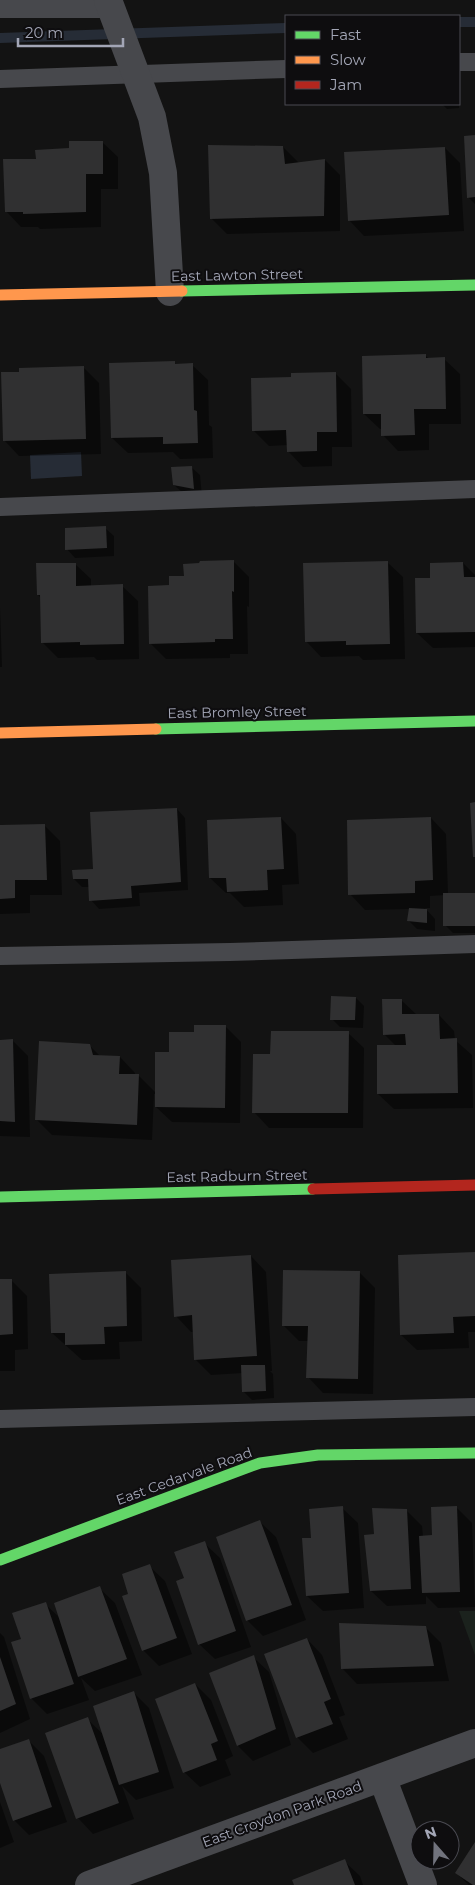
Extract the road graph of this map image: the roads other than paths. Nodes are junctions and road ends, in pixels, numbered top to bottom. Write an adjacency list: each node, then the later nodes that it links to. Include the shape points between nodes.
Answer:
1 (110, 4): 2 (lane); 6 (street)
2 (0, 9)
3 (460, 62): 4 (lane)
4 (475, 62)
5 (285, 69): 6 (lane)
6 (136, 75): 7 (lane); 9 (street, via 152,118 163,173)
7 (0, 79)
8 (475, 285): 9 (street, East Lawton Street)
9 (170, 292): 10 (street, East Lawton Street)
10 (0, 296)
11 (475, 489): 12 (lane)
12 (0, 507)
13 (475, 721): 14 (street, East Bromley Street)
14 (0, 733)
15 (475, 944): 16 (lane)
16 (0, 956)
17 (475, 1185): 18 (street, East Radburn Street)
18 (0, 1197)
19 (475, 1407): 20 (lane)
20 (0, 1419)
21 (475, 1453): 22 (street, East Cedarvale Road, via 318,1455 260,1463)
22 (0, 1560)
23 (475, 1743): 24 (street, East Croydon Park Road)
24 (382, 1777): 25 (street, East Croydon Park Road); 26 (street)
25 (89, 1885)
26 (423, 1885)

